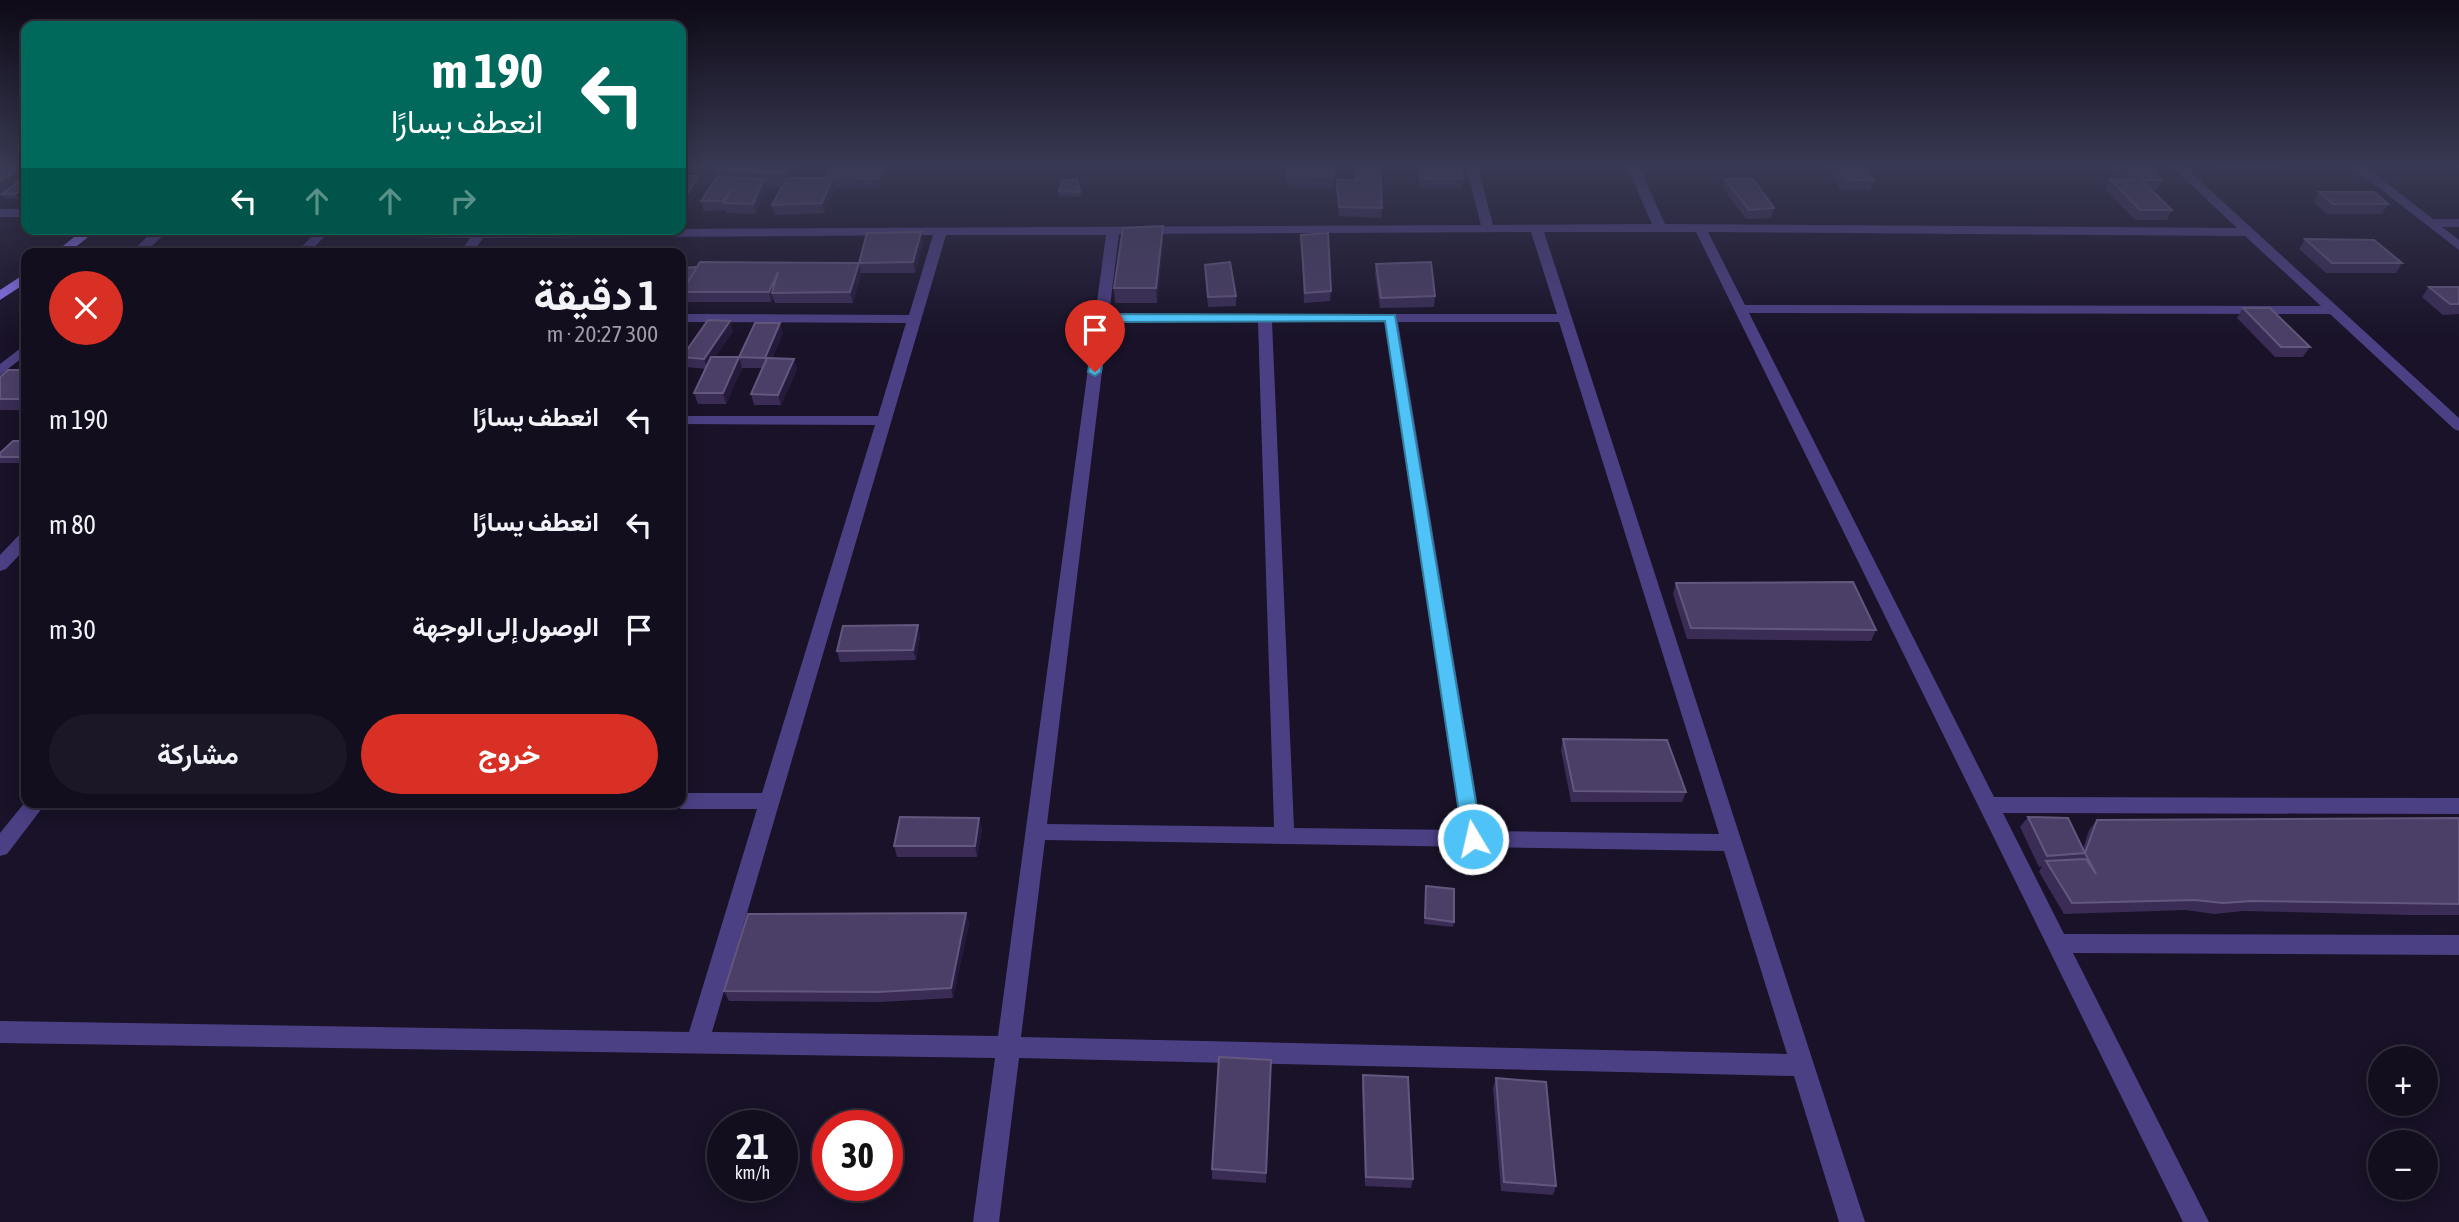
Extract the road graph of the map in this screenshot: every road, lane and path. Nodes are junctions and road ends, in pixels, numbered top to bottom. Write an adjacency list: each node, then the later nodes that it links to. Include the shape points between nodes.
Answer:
1 (1487, 224): 5 (street)
2 (1658, 224): 7 (street)
3 (2239, 224): 11 (street)
4 (2432, 224): 16 (street)
5 (1488, 228): 6 (street); 9 (street)
6 (1536, 228): 7 (street); 28 (street)
7 (1660, 228): 8 (street)
8 (1700, 228): 11 (street); 22 (street)
9 (1113, 230): 10 (street); 25 (street)
10 (941, 231): 12 (street); 29 (street)
11 (2248, 232): 23 (street)
12 (686, 233)
13 (86, 235): 17 (street)
14 (156, 235): 18 (street)
15 (319, 235): 19 (street)
16 (2459, 246)
17 (67, 248)
18 (142, 248)
19 (306, 248)
20 (21, 281): 21 (street)
21 (0, 296)
22 (1740, 309): 23 (street); 39 (street)
23 (2333, 310): 34 (street)
24 (686, 318): 29 (street)
25 (1102, 318): 26 (street); 42 (street)
26 (1265, 318): 27 (street); 43 (street)
27 (1391, 318): 28 (street); 44 (street)
28 (1564, 318): 45 (street)
29 (915, 319): 33 (street)
30 (21, 352): 31 (street)
31 (0, 371)
32 (686, 420): 33 (street)
33 (884, 421): 38 (street)
34 (2459, 425)
35 (21, 543): 36 (street)
36 (0, 565)
37 (686, 801): 38 (street)
38 (769, 801): 50 (street)
39 (1988, 805): 40 (street); 47 (street)
40 (2459, 806)
41 (32, 808): 46 (street)
42 (1036, 832): 43 (street); 51 (street)
43 (1284, 836): 44 (street)
44 (1473, 839): 45 (street)
45 (1731, 843): 52 (street)
46 (0, 848)
47 (2056, 943): 48 (street); 55 (street)
48 (2459, 945)
49 (0, 1032): 50 (street)
50 (696, 1042): 51 (street)
51 (1009, 1047): 52 (street); 53 (street)
52 (1802, 1065): 54 (street)
53 (986, 1222)
54 (1852, 1222)
55 (2196, 1222)

